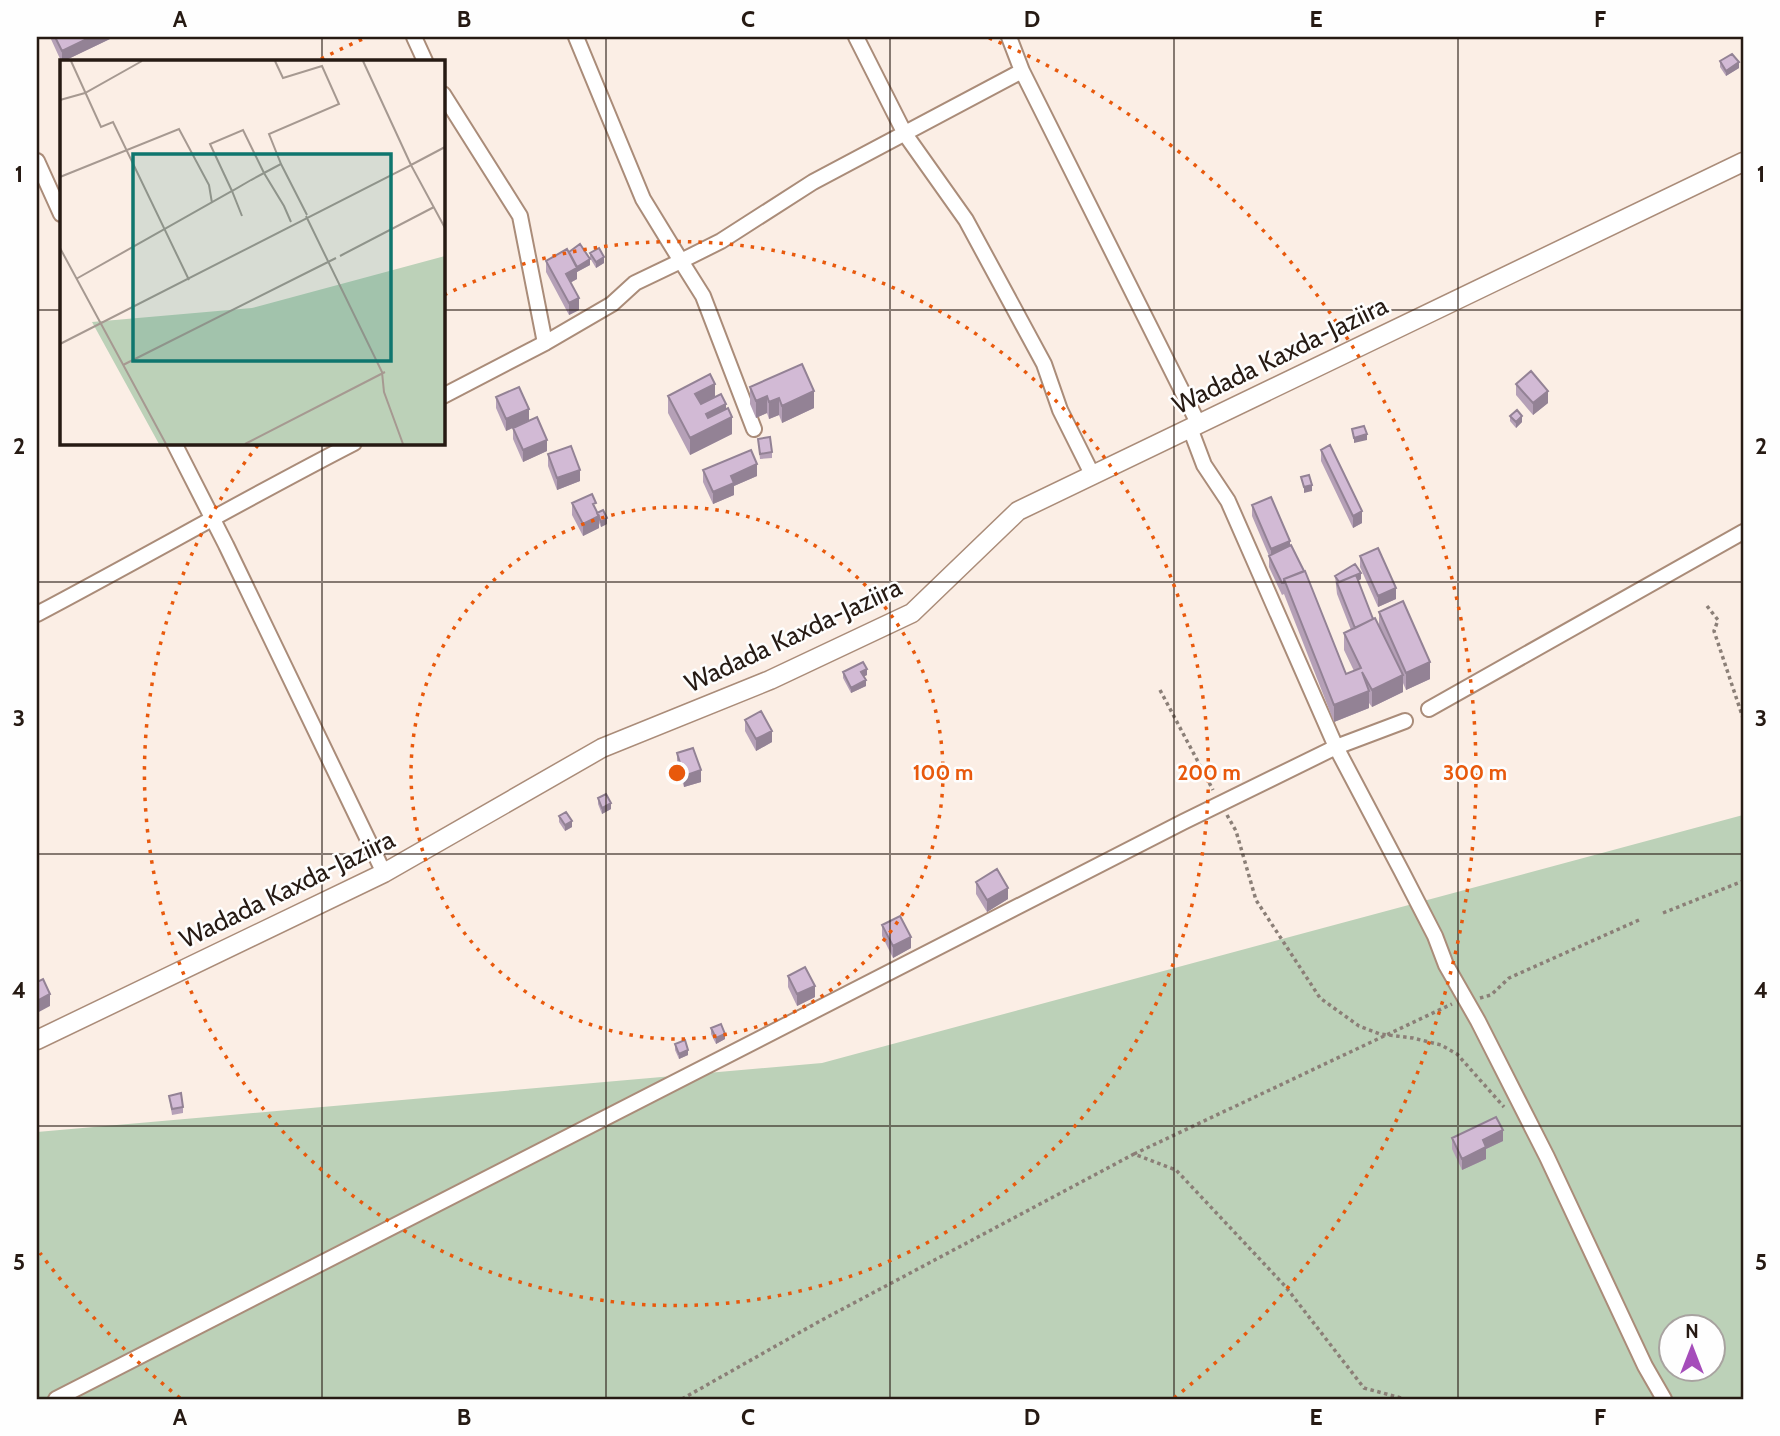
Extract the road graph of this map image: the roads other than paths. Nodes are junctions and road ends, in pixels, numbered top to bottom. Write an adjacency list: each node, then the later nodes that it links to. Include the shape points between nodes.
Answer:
1 (414, 37): 5 (street)
2 (576, 37): 12 (street, via 643,199)
3 (856, 37): 8 (street)
4 (1009, 37): 6 (street)
5 (425, 60)
6 (1022, 71): 8 (street); 15 (street)
7 (444, 96): 13 (street, via 520,216)
8 (905, 134): 12 (street, via 813,182); 19 (street, via 966,220 1044,364 1060,411)
9 (37, 161): 11 (street)
10 (1743, 162): 15 (street, Wadada Kaxda-Jaziira)
11 (60, 212)
12 (681, 261): 13 (street, via 635,283 612,304); 16 (street, via 703,296)
13 (545, 343): 14 (street)
14 (444, 395)
15 (1194, 426): 19 (street, Wadada Kaxda-Jaziira); 25 (street, via 1204,466 1228,500)
16 (754, 429)
17 (175, 444): 20 (street)
18 (352, 444): 20 (street)
19 (1092, 474): 26 (street, Wadada Kaxda-Jaziira, via 1017,510 912,613 770,680 602,748)
20 (213, 519): 22 (street); 26 (street)
21 (1743, 532): 23 (street)
22 (37, 614)
23 (1429, 709)
24 (1405, 720): 25 (street)
25 (1336, 747): 28 (street); 29 (street, via 1526,1114)
26 (384, 873): 27 (street, Wadada Kaxda-Jaziira)
27 (37, 1040)
28 (56, 1399)
29 (1664, 1399)

